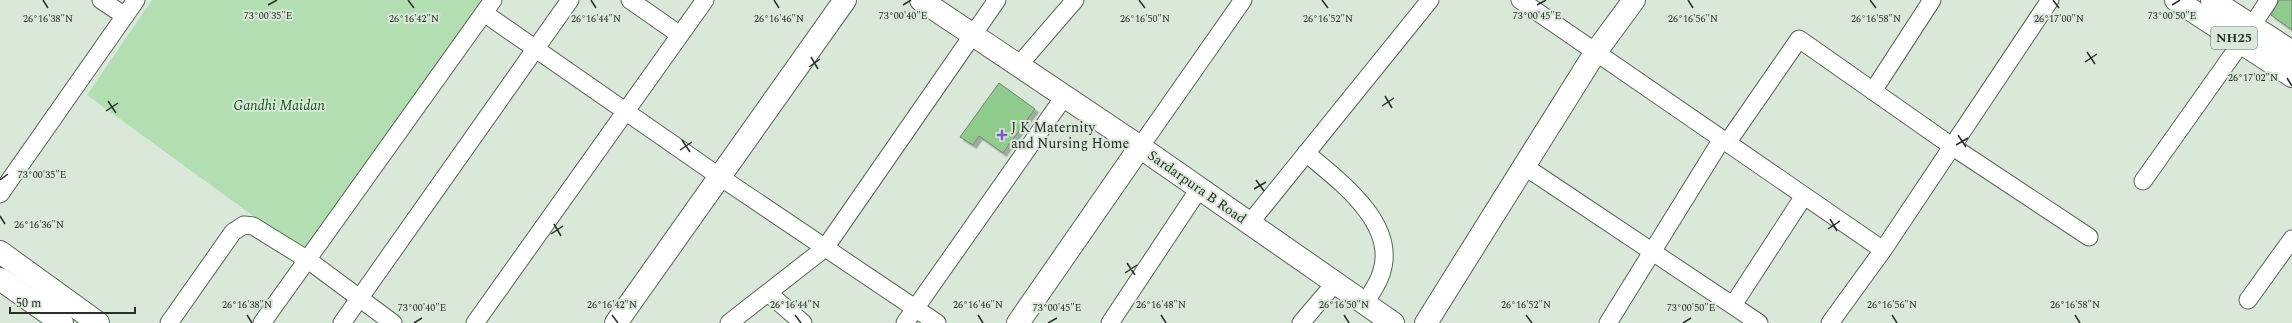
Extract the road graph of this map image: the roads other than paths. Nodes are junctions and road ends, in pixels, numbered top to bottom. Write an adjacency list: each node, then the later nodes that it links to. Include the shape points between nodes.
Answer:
1 (101, 0): 20 (street)
2 (136, 0): 20 (street)
3 (570, 0): 24 (street)
4 (630, 0): 21 (street)
5 (705, 0): 21 (street)
6 (845, 0): 37 (street)
7 (921, 0): 22 (street, Sardarpura B Road)
8 (997, 0): 22 (street)
9 (1075, 0): 27 (street)
10 (1243, 0): 33 (street)
11 (1430, 0): 35 (street)
12 (1520, 0): 26 (street)
13 (1634, 0): 26 (street)
14 (1932, 0): 29 (street)
15 (2050, 0): 34 (street)
16 (2176, 0): 23 (street, NH25)
17 (2212, 0): 23 (street, NH25)
18 (2269, 0): 23 (street)
19 (488, 6): 24 (street); 49 (street)
20 (125, 16): 40 (street)
21 (680, 35): 31 (street)
22 (973, 35): 27 (street, Sardarpura B Road); 45 (street)
23 (2246, 35): 25 (street, NH25); 28 (street, NH25); 38 (street)
24 (536, 50): 31 (street); 53 (street)
25 (2292, 52)
26 (1595, 53): 32 (street); 36 (street)
27 (1018, 66): 30 (street, Sardarpura B Road)
28 (2292, 76)
29 (1873, 91): 32 (street, via 1798,39); 34 (street)
30 (1064, 97): 33 (street, Sardarpura B Road); 57 (street)
31 (626, 110): 37 (street); 64 (street)
32 (1724, 141): 41 (street); 47 (street)
33 (1140, 147): 39 (street, Sardarpura B Road); 70 (street)
34 (1953, 147): 43 (street); 46 (street)
35 (1306, 153): 42 (street); 55 (street, via 1352,191 1364,205 1381,240 1384,259 1381,274)
36 (1524, 166): 47 (street); 74 (street)
37 (720, 177): 45 (street); 65 (street)
38 (2143, 181)
39 (1199, 189): 42 (street, Sardarpura B Road); 71 (street)
40 (0, 194)
41 (1804, 196): 46 (street); 56 (street)
42 (1249, 224): 51 (street, Sardarpura B Road)
43 (2089, 237)
44 (2292, 239): 54 (street)
45 (825, 248): 52 (street); 57 (street)
46 (1883, 250): 77 (street)
47 (1653, 251): 56 (street); 75 (street)
48 (0, 252): 59 (street)
49 (308, 260): 53 (street); 60 (street, via 253,226 238,227); 61 (street)
50 (0, 279): 58 (street)
51 (1334, 283): 55 (street, Sardarpura B Road); 72 (street)
52 (768, 292): 66 (street); 67 (street)
53 (360, 299): 62 (street); 63 (street)
54 (2248, 300)
55 (1365, 304): 73 (street, Sardarpura B Road)
56 (1732, 305): 76 (street)
57 (916, 308): 68 (street); 69 (street)
58 (52, 320)
59 (98, 323)
60 (169, 323)
61 (262, 323)
62 (342, 323)
63 (393, 323)
64 (475, 323)
65 (616, 323)
66 (729, 323)
67 (804, 323)
68 (905, 323)
69 (937, 323)
70 (1018, 323)
71 (1110, 323)
72 (1301, 323)
73 (1393, 323)
74 (1426, 323)
75 (1608, 323)
76 (1759, 323)
77 (1830, 323)

